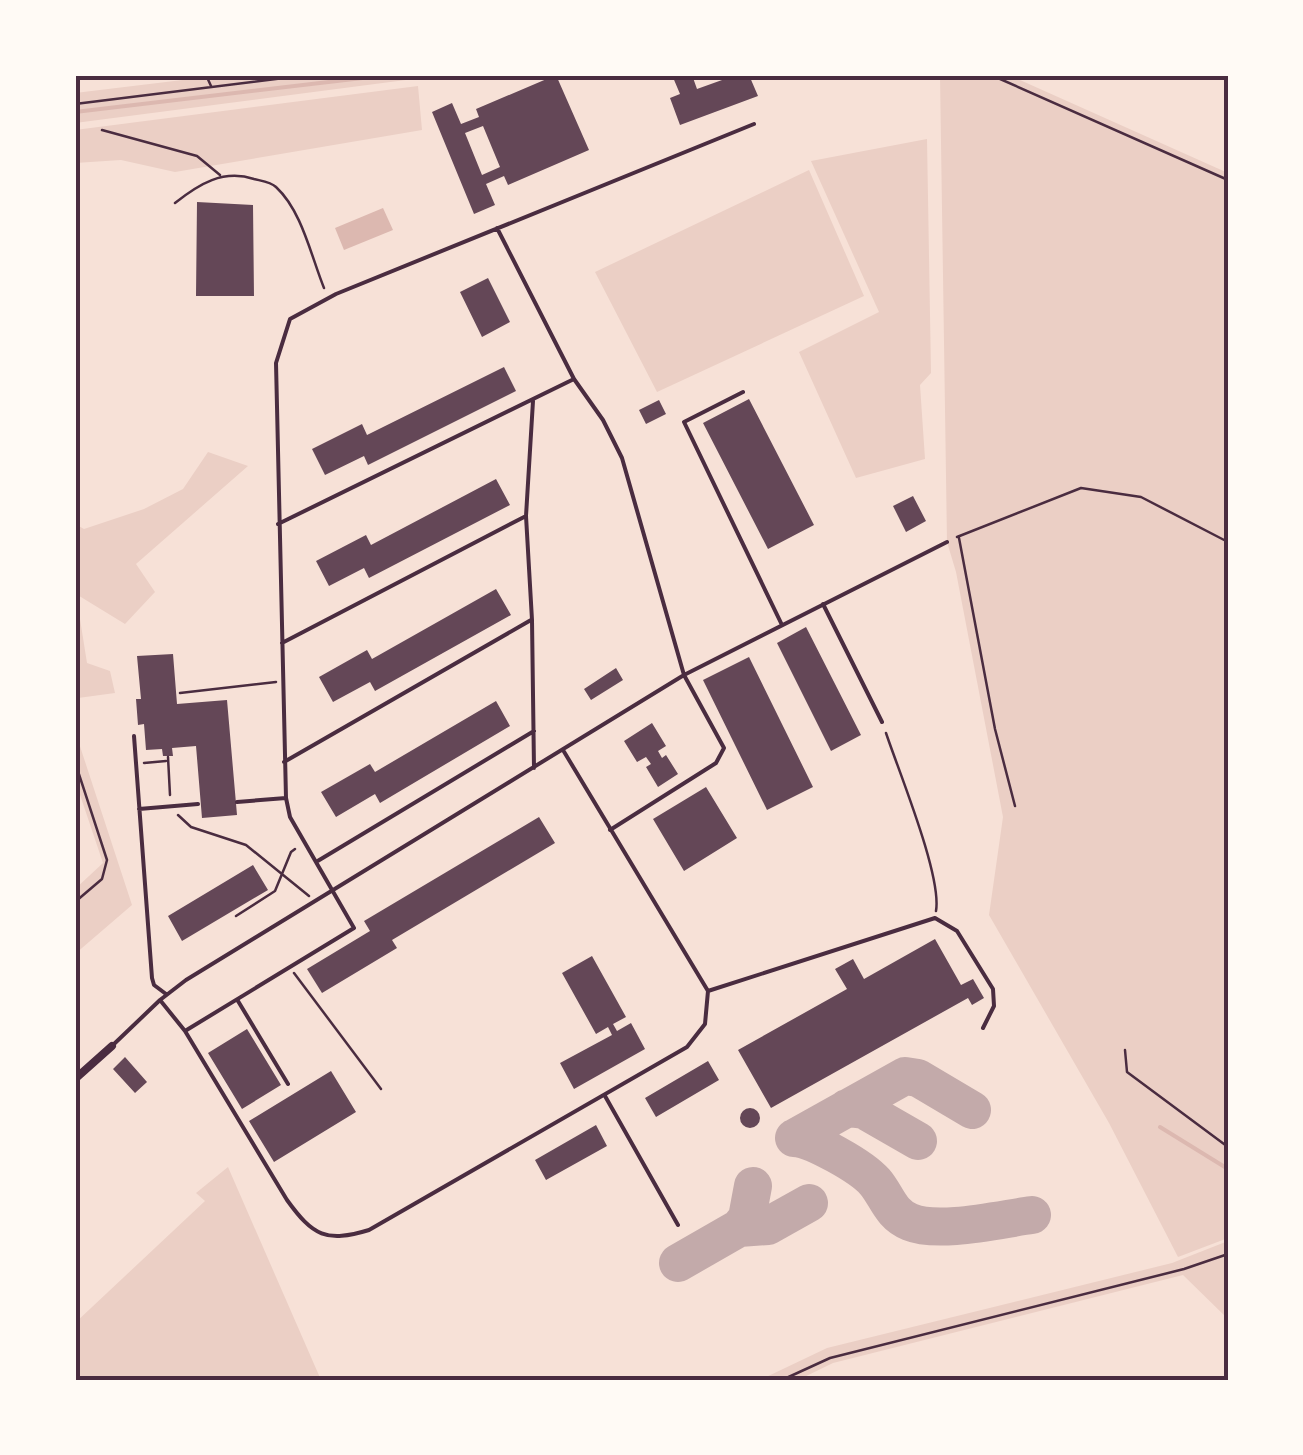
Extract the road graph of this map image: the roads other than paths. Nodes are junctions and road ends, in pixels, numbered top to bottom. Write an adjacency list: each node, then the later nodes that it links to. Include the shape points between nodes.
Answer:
1 (754, 124): 2 (lane)
2 (497, 228): 3 (lane); 7 (lane, via 290,319 276,363)
3 (574, 379): 5 (lane); 13 (lane, via 622,458)
4 (743, 392): 11 (lane, via 684,422)
5 (533, 401): 6 (lane); 7 (lane)
6 (526, 516): 10 (lane); 12 (lane)
7 (278, 524): 12 (lane)
8 (947, 542): 9 (lane)
9 (824, 604): 11 (lane); 14 (lane)
10 (532, 620): 15 (lane); 18 (lane)
11 (782, 625): 13 (lane)
12 (282, 644): 18 (lane)
13 (684, 675): 17 (lane); 24 (lane, via 722,743 722,756)
14 (882, 722)
15 (534, 731): 19 (lane); 25 (lane)
16 (134, 736): 23 (lane)
17 (563, 750): 19 (lane); 24 (lane)
18 (284, 762): 20 (lane)
19 (534, 768): 26 (lane)
20 (286, 798): 21 (lane); 25 (lane)
21 (237, 802)
22 (198, 804): 23 (lane)
23 (139, 809): 28 (lane, via 152,978)
24 (610, 830): 27 (lane)
25 (316, 862): 26 (lane)
26 (331, 890): 28 (lane); 30 (lane, via 354,928)
27 (708, 991): 31 (lane, via 935,918 957,931 993,989 994,1006); 36 (lane, via 699,1036)
28 (166, 994): 29 (lane)
29 (160, 1000): 32 (lane); 33 (lane)
30 (238, 1001): 32 (lane); 35 (lane)
31 (983, 1028)
32 (185, 1031): 36 (lane, via 304,1224 324,1236 369,1230)
33 (112, 1046): 34 (street)
34 (75, 1079)
35 (288, 1084)
36 (605, 1096): 37 (lane)
37 (678, 1225)

